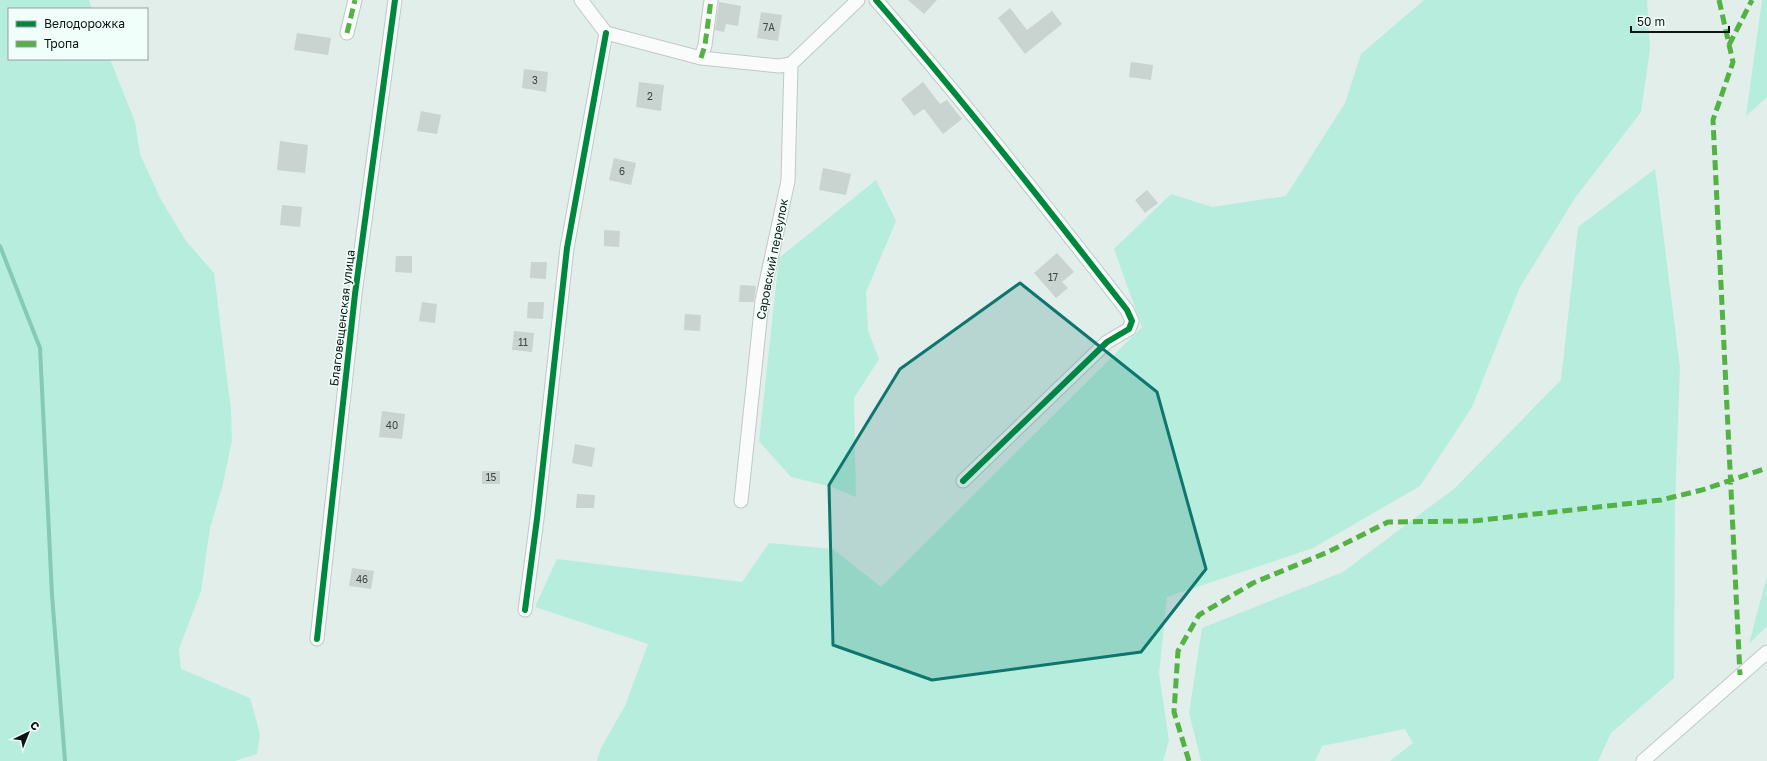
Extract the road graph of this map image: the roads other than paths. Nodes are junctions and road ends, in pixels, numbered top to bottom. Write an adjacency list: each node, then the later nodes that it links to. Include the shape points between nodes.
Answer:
1 (355, 0): 7 (street)
2 (395, 0): 14 (street, Благовещенская улица, via 355,294)
3 (581, 0): 8 (street)
4 (711, 0): 9 (street)
5 (858, 0): 10 (street)
6 (876, 0): 11 (street, via 1072,240 1132,321 1129,329 1106,342)
7 (347, 33)
8 (606, 34): 9 (street); 13 (street, via 568,248)
9 (702, 58): 10 (street, via 779,66)
10 (791, 64): 12 (street, Саровский переулок, via 788,181 762,301)
11 (963, 481)
12 (741, 502)
13 (525, 610)
14 (317, 639)
15 (1767, 652): 16 (street)
16 (1643, 761)

